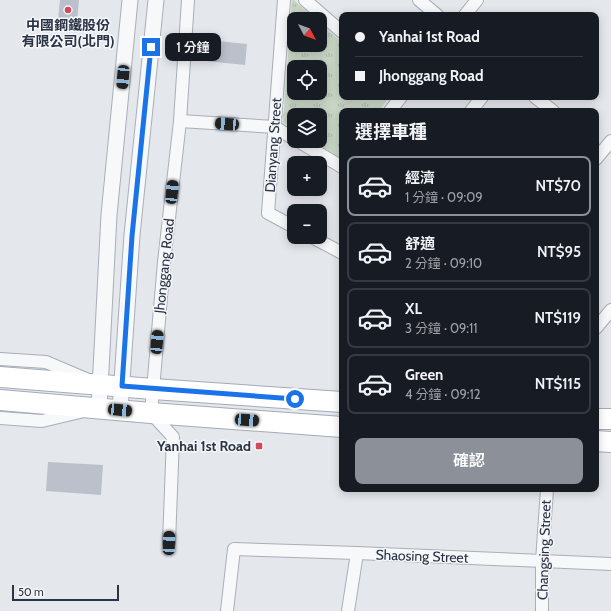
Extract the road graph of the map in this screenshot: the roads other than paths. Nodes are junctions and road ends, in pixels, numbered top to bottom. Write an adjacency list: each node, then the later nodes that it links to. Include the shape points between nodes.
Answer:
1 (130, 0): 31 (street, via 109,215)
2 (156, 0): 32 (street, via 132,236)
3 (188, 0): 17 (street, Jhonggang Road)
4 (284, 0): 18 (street, Dianyang Street)
5 (305, 0): 10 (street)
6 (419, 0): 8 (street)
7 (478, 0): 9 (street)
8 (433, 12)
9 (468, 12)
10 (339, 29)
11 (399, 100): 14 (street)
12 (480, 100): 15 (street)
13 (539, 100): 16 (street)
14 (392, 108)
15 (473, 108)
16 (549, 108)
17 (180, 120): 18 (street); 33 (street, Jhonggang Road)
18 (275, 127): 19 (street); 24 (street, Dianyang Street, via 268,213)
19 (287, 135)
20 (611, 141): 22 (street)
21 (310, 148): 23 (street)
22 (601, 154)
23 (339, 165)
24 (287, 223)
25 (325, 244): 26 (street)
26 (339, 251)
27 (611, 310): 28 (street)
28 (599, 324)
29 (0, 359): 31 (street, via 46,362)
30 (0, 377): 31 (main road)
31 (100, 385): 32 (main road); 36 (street)
32 (122, 386): 33 (main road); 37 (street)
33 (153, 389): 35 (main road); 38 (street, Jhonggang Road)
34 (0, 400): 36 (main road)
35 (339, 402)
36 (99, 408): 37 (main road); 39 (street, via 42,421)
37 (120, 410): 38 (main road)
38 (151, 412): 42 (main road); 46 (street, via 173,437)
39 (0, 418)
40 (599, 419): 41 (main road)
41 (611, 419)
42 (339, 427)
43 (599, 441): 44 (main road)
44 (611, 442)
45 (547, 492): 48 (street, Changsing Street)
46 (169, 543)
47 (357, 553): 48 (street, Shaosing Street); 50 (street, Shaosing Street, via 234,549); 51 (street)
48 (542, 561): 49 (street, Shaosing Street); 52 (street, Changsing Street)
49 (611, 564)
50 (227, 611)
51 (348, 611)
52 (542, 611)

